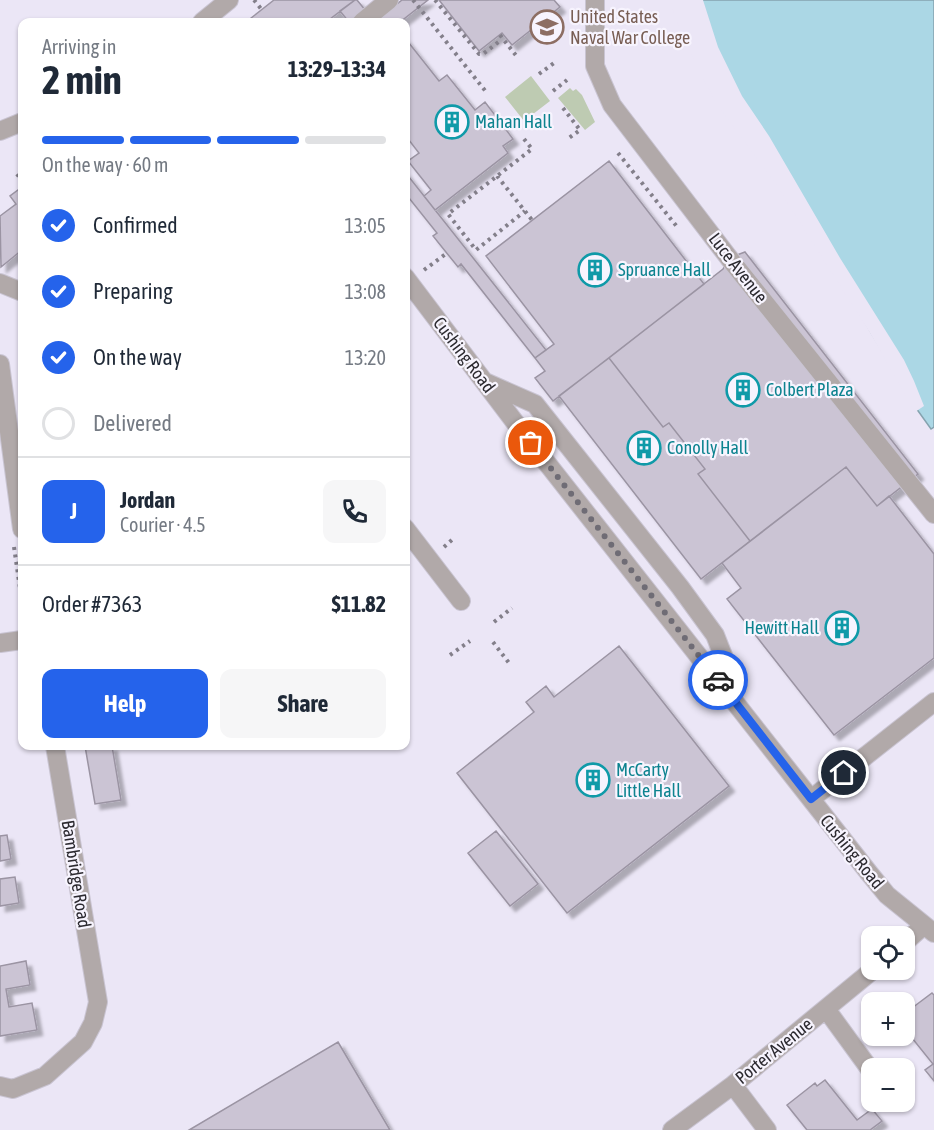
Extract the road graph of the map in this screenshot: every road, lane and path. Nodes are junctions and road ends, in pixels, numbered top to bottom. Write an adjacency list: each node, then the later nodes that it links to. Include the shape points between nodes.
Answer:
1 (229, 0): 8 (street)
2 (254, 0): 7 (path)
3 (389, 0): 9 (street)
4 (413, 0): 15 (path)
5 (435, 0): 10 (path, via 479,54 500,38)
6 (595, 0): 34 (street, Luce Avenue, via 595,66 612,105)
7 (262, 10)
8 (207, 18)
9 (367, 18)
10 (518, 58)
11 (554, 63): 12 (path)
12 (539, 74)
13 (567, 80): 14 (path)
14 (553, 91)
15 (487, 93)
16 (563, 108): 20 (path, via 580,130 569,138)
17 (18, 124): 18 (street)
18 (0, 131)
19 (524, 139): 22 (path, via 532,149)
20 (571, 141)
21 (618, 153): 25 (path)
22 (497, 176): 23 (path); 23 (path, via 448,214 476,250)
23 (525, 211): 24 (path)
24 (532, 220)
25 (678, 228)
26 (447, 253): 27 (path)
27 (412, 276): 31 (street, Cushing Road)
28 (0, 283): 29 (street)
29 (18, 290)
30 (0, 364): 32 (street)
31 (483, 382): 47 (street, Cushing Road); 47 (street, via 535,404 680,587 715,635 724,658)
32 (17, 446): 33 (street)
33 (18, 463)
34 (934, 514)
35 (410, 535): 38 (street)
36 (453, 539): 37 (path)
37 (444, 547)
38 (461, 601)
39 (512, 608): 40 (path)
40 (494, 622)
41 (18, 641): 44 (street)
42 (470, 641): 45 (path)
43 (493, 642): 46 (path)
44 (0, 643)
45 (450, 655)
46 (509, 663)
47 (725, 689): 50 (street, Cushing Road)
48 (934, 702): 50 (street)
49 (56, 750): 57 (street, Bambridge Road, via 98,1002 83,1042 45,1076 13,1089)
50 (811, 799): 51 (street, Cushing Road, via 887,895)
51 (929, 930): 52 (street)
52 (915, 937)
53 (861, 980): 54 (street, Porter Avenue)
54 (826, 1009): 55 (street); 56 (street, Porter Avenue)
55 (862, 1058)
56 (733, 1085): 58 (street, Porter Avenue); 59 (street)
57 (0, 1086)
58 (672, 1130)
59 (767, 1130)

